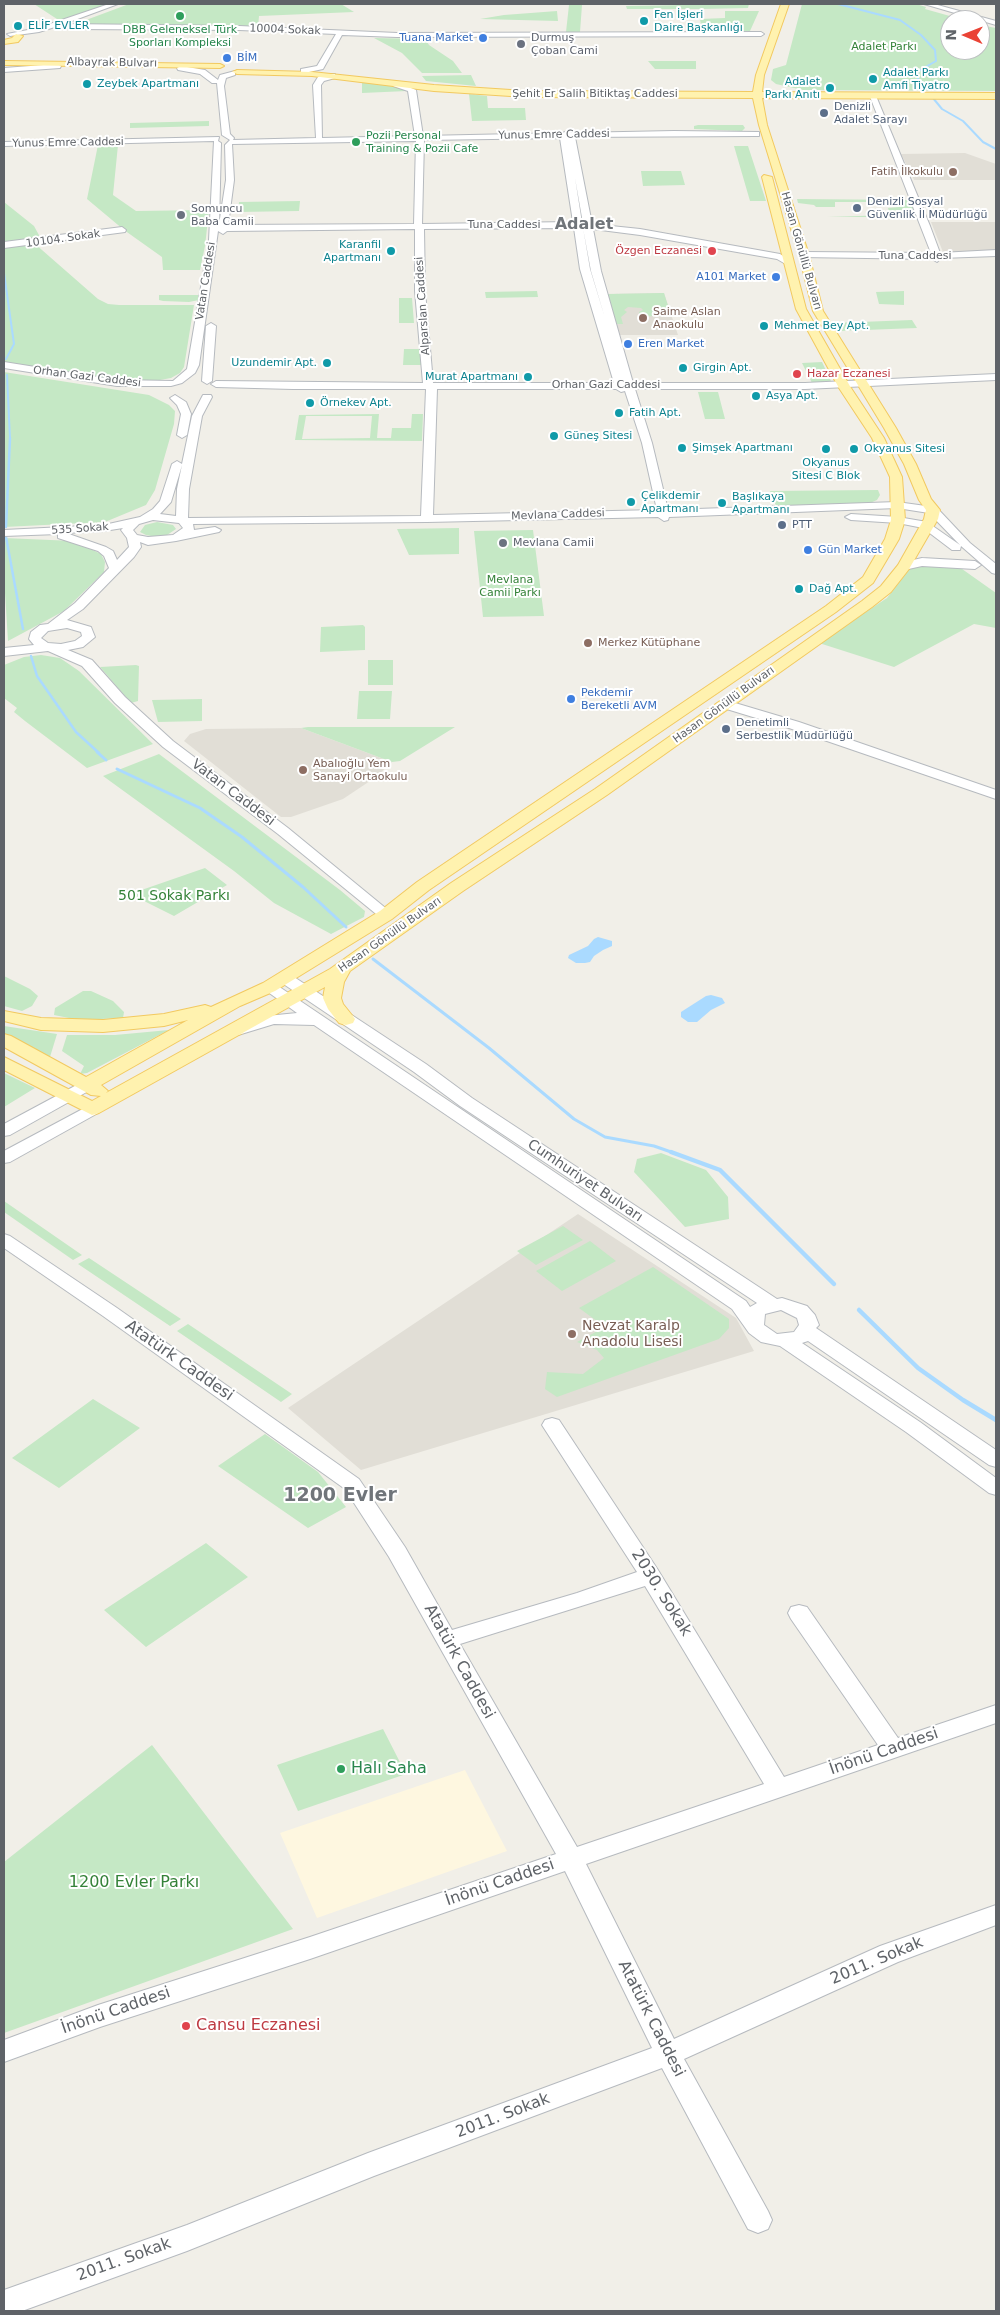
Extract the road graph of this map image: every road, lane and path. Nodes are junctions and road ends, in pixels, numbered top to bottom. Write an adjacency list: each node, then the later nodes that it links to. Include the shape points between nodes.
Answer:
1 (115, 4): 11 (street, via 39,30)
2 (121, 4): 8 (street)
3 (785, 4): 20 (main road)
4 (927, 4): 6 (street)
5 (936, 4): 6 (street)
6 (996, 22)
7 (764, 24): 10 (main road)
8 (61, 25): 9 (street, 10004 Sokak); 12 (street)
9 (343, 33): 10 (street, 10004 Sokak); 18 (street, via 320,67); 19 (street, via 326,68)
10 (761, 34): 13 (main road)
11 (5, 37): 12 (main road)
12 (20, 38)
13 (756, 45)
14 (4, 65): 16 (main road, Albayrak Bulvarı, via 181,68); 16 (main road, Albayrak Bulvarı, via 28,63)
15 (237, 71): 16 (main road); 17 (main road); 18 (main road); 23 (street, via 224,77)
16 (215, 72): 31 (street)
17 (273, 72): 18 (main road); 23 (street, via 232,76)
18 (308, 73): 19 (main road); 28 (street, via 314,78)
19 (331, 74): 21 (main road); 22 (main road); 37 (street, via 317,85)
20 (760, 75): 24 (main road); 24 (main road)
21 (396, 84): 22 (main road); 26 (street, via 412,90)
22 (436, 87): 26 (street); 27 (main road, Şehit Er Salih Bitiktaş Caddesi, via 526,94)
23 (221, 88): 38 (street, Vatan Caddesi, via 226,135)
24 (754, 91): 25 (main road); 25 (main road); 27 (main road); 27 (main road, via 729,97); 30 (main road, via 767,97); 34 (main road, Hasan Gönüllü Bulvarı); 48 (main road, Hasan Gönüllü Bulvarı)
25 (816, 92): 29 (main road)
26 (412, 93): 36 (street, Alparslan Caddesi)
27 (712, 93)
28 (309, 94)
29 (996, 95): 30 (main road)
30 (872, 96): 49 (street)
31 (212, 98)
32 (309, 104): 37 (street)
33 (214, 114): 39 (street, Vatan Caddesi)
34 (755, 132): 35 (street, Yunus Emre Caddesi); 46 (main road, Hasan Gönüllü Bulvarı)
35 (568, 135): 36 (street, Yunus Emre Caddesi); 43 (street)
36 (419, 136): 37 (street, Yunus Emre Caddesi); 38 (street, Yunus Emre Caddesi); 41 (street, Alparslan Caddesi, via 422,160)
37 (314, 137): 38 (street, Yunus Emre Caddesi)
38 (231, 140): 39 (street, Yunus Emre Caddesi); 42 (street, Vatan Caddesi, via 230,180)
39 (216, 141): 40 (street, Yunus Emre Caddesi); 42 (street, Vatan Caddesi)
40 (5, 144)
41 (418, 224): 42 (street, Tuna Caddesi); 43 (street, Tuna Caddesi); 60 (street, Alparslan Caddesi, via 420,291)
42 (219, 226): 51 (street, Vatan Caddesi); 55 (street, Vatan Caddesi, via 194,365)
43 (583, 226): 46 (street, Tuna Caddesi, via 622,225 765,251 782,250); 50 (street, Tuna Caddesi, via 612,228 780,257); 58 (street); 58 (street, via 586,270)
44 (122, 230): 45 (street, 10104. Sokak)
45 (4, 245)
46 (786, 246): 50 (main road, Hasan Gönüllü Bulvarı)
47 (996, 255): 49 (street, Tuna Caddesi)
48 (804, 257): 49 (street, Tuna Caddesi); 57 (main road, Hasan Gönüllü Bulvarı, via 818,311)
49 (937, 258)
50 (789, 263): 56 (main road, Hasan Gönüllü Bulvarı, via 801,309)
51 (218, 276)
52 (213, 312): 59 (street, Vatan Caddesi)
53 (4, 367): 55 (street, Orhan Gazi Caddesi, via 117,383); 61 (street, Orhan Gazi Caddesi)
54 (996, 379): 57 (street, Orhan Gazi Caddesi)
55 (175, 382): 59 (street); 61 (street, Vatan Caddesi, via 164,389)
56 (844, 386): 57 (street, Orhan Gazi Caddesi); 58 (street, Orhan Gazi Caddesi); 62 (main road, Hasan Gönüllü Bulvarı, via 891,464 896,478)
57 (864, 386): 64 (main road, Hasan Gönüllü Bulvarı)
58 (625, 387): 60 (street, Orhan Gazi Caddesi); 65 (street, via 647,443)
59 (212, 388): 60 (street, Orhan Gazi Caddesi); 61 (street, via 191,399); 63 (street, Vatan Caddesi, via 197,416)
60 (430, 388): 67 (street, Alparslan Caddesi)
61 (170, 395): 68 (street, via 182,404 186,414 175,471 165,502 158,511)
62 (897, 505): 64 (street, Mevlana Caddesi); 65 (street, Mevlana Caddesi); 70 (main road, Hasan Gönüllü Bulvarı)
63 (182, 506): 69 (street, Vatan Caddesi); 71 (street, via 202,518)
64 (933, 510): 72 (main road, Hasan Gönüllü Bulvarı); 83 (street, via 966,545)
65 (664, 515): 66 (street, Mevlana Caddesi); 67 (street, Mevlana Caddesi); 76 (street, Mevlana Caddesi, via 242,527)
66 (828, 515): 70 (street, Mevlana Caddesi); 78 (street, via 873,523)
67 (427, 519): 71 (street, Mevlana Caddesi)
68 (139, 520): 69 (street, via 164,517); 73 (street, 535 Sokak, via 104,528); 77 (street, via 127,530)
69 (182, 520): 71 (street, Mevlana Caddesi); 76 (street, Vatan Caddesi, via 189,528)
70 (898, 520): 72 (street, Mevlana Caddesi); 78 (main road, Hasan Gönüllü Bulvarı)
71 (224, 521)
72 (927, 525): 80 (street); 81 (main road, Hasan Gönüllü Bulvarı)
73 (24, 532): 74 (street, 535 Sokak); 75 (street, 535 Sokak)
74 (47, 532): 77 (street, 535 Sokak); 82 (street, via 102,548 109,554)
75 (4, 533)
76 (183, 535): 79 (street)
77 (133, 537): 79 (street, via 148,541); 82 (street, via 133,551)
78 (892, 538): 94 (main road, Hasan Gönüllü Bulvarı, via 872,575 854,593)
79 (168, 540): 86 (street, via 124,571 90,608)
80 (976, 565): 81 (street, via 922,562); 84 (street)
81 (904, 566): 92 (main road, Hasan Gönüllü Bulvarı, via 878,596)
82 (115, 568): 85 (street, via 79,606)
83 (996, 570)
84 (996, 580)
85 (51, 626): 86 (street, via 68,624); 87 (street)
86 (83, 627): 88 (street, via 90,633)
87 (35, 635): 89 (street, via 38,643); 90 (street)
88 (86, 641): 89 (street, via 71,647); 91 (street)
89 (50, 647): 90 (street); 91 (street)
90 (5, 652)
91 (87, 663): 94 (street, Vatan Caddesi, via 120,700 168,744 283,831)
92 (725, 704): 93 (street); 95 (main road, Hasan Gönüllü Bulvarı)
93 (996, 795)
94 (386, 915): 96 (main road, Hasan Gönüllü Bulvarı)
95 (344, 967): 97 (main road, Hasan Gönüllü Bulvarı); 100 (main road, via 335,982 332,998 334,1006)
96 (277, 982): 97 (street); 98 (main road, Hasan Gönüllü Bulvarı)
97 (296, 995): 100 (street, Cumhuriyet Bulvarı); 101 (street); 102 (main road, Hasan Gönüllü Bulvarı)
98 (234, 1002): 99 (main road, via 164,1020 111,1026 73,1027); 105 (main road, Hasan Gönüllü Bulvarı)
99 (4, 1016)
100 (346, 1018): 112 (street, Cumhuriyet Bulvarı)
101 (319, 1020): 102 (street, via 273,1019); 113 (street, via 739,1305)
102 (230, 1032): 107 (main road, Hasan Gönüllü Bulvarı)
103 (4, 1040): 105 (main road)
104 (4, 1063): 106 (main road)
105 (86, 1085): 106 (street); 107 (main road)
106 (67, 1096): 108 (main road); 109 (street)
107 (111, 1098): 108 (main road, Hasan Gönüllü Bulvarı)
108 (92, 1109): 110 (street)
109 (4, 1131)
110 (4, 1158)
111 (4, 1240): 121 (street, Atatürk Caddesi, via 352,1484 397,1552)
112 (773, 1305): 113 (street, via 758,1311); 114 (street, via 782,1304 800,1310 809,1321)
113 (753, 1323): 115 (street, via 768,1338)
114 (807, 1331): 115 (street); 117 (street)
115 (786, 1341): 118 (street)
116 (552, 1425): 119 (street, 2030. Sokak)
117 (996, 1460)
118 (996, 1488)
119 (650, 1576): 121 (street); 124 (street, 2030. Sokak)
120 (799, 1613): 123 (street)
121 (446, 1640): 125 (street, Atatürk Caddesi)
122 (996, 1714): 123 (street, İnönü Caddesi)
123 (893, 1749): 124 (street, İnönü Caddesi)
124 (779, 1789): 125 (street, İnönü Caddesi)
125 (571, 1859): 127 (street, İnönü Caddesi, via 98,2016); 128 (street, Atatürk Caddesi)
126 (996, 1915): 128 (street, 2011. Sokak, via 889,1954)
127 (4, 2051)
128 (668, 2054): 129 (street, Atatürk Caddesi); 130 (street, 2011. Sokak, via 368,2166 187,2238)
129 (758, 2220)
130 (4, 2304)

